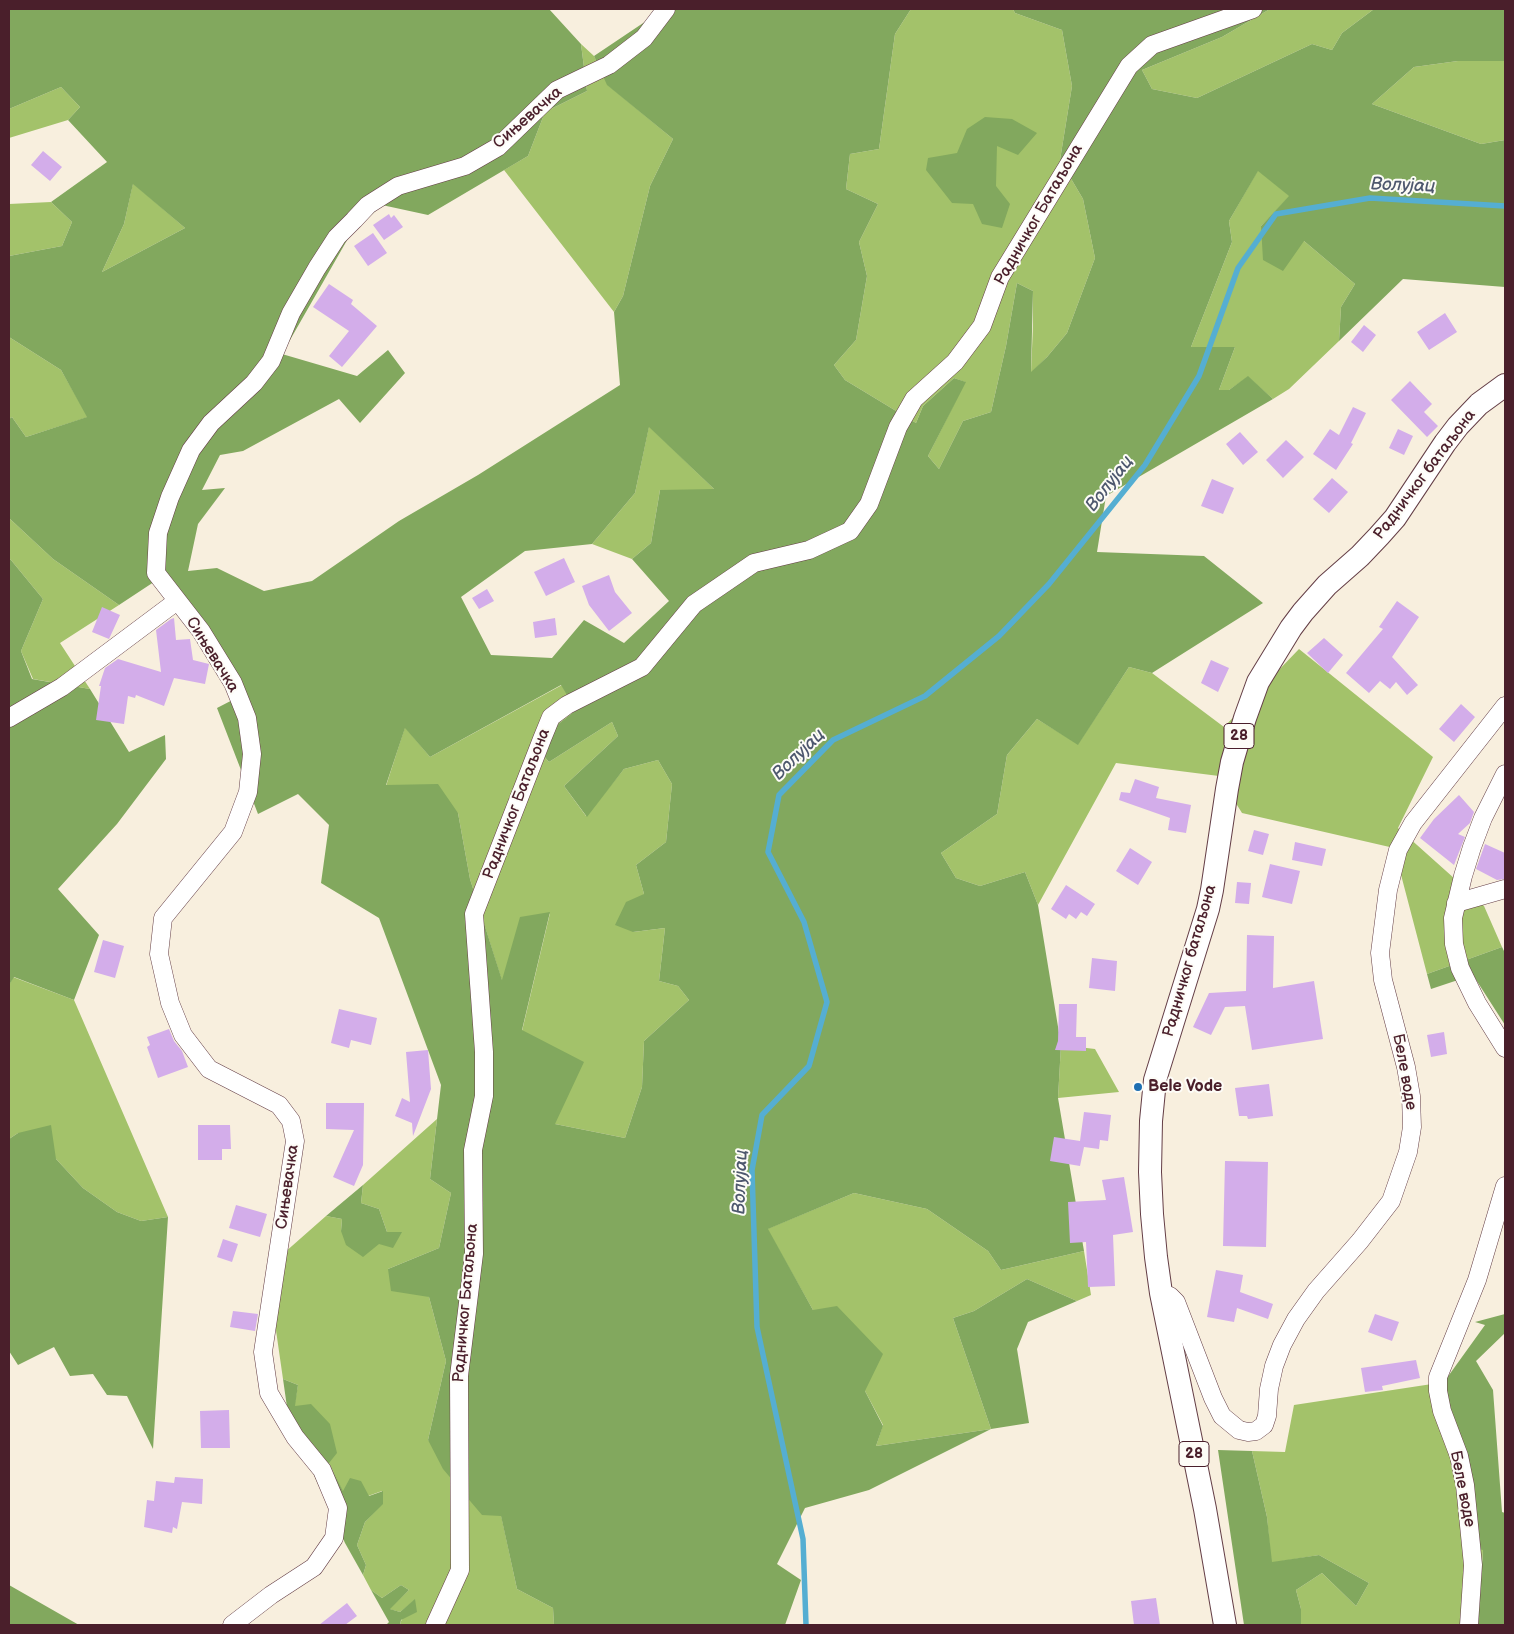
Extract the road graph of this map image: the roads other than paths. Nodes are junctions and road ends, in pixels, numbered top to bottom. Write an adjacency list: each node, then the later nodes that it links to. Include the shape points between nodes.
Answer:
1 (666, 9): 4 (street, Сињевачка, via 644,38 608,66 557,90 498,147 465,166 398,186 368,205 338,237 291,313 271,361 254,383 211,424 191,450 170,497 158,533 156,573)
2 (1253, 9): 14 (street, Радничког Батаљона, via 1152,45 1129,66 1000,277 982,326 955,362 914,399 898,428 869,504 850,530 809,550 754,563 694,604 642,667 567,705 551,717 474,914 484,1096 473,1150 474,1254 459,1376 460,1570)
3 (1505, 385): 12 (main road, Радничког батаљона / 28, via 1479,404 1458,426 1395,518 1303,612 1258,682 1239,738 1227,789 1208,909 1155,1080 1150,1172 1152,1223)
4 (177, 601): 6 (street, via 62,687); 13 (street, Сињевачка, via 201,631 233,683 247,718 252,754 248,792 233,832 163,918 159,954 170,1003 183,1035 210,1069 279,1106 291,1121 295,1141 264,1352 269,1393 295,1438 322,1470 338,1508 334,1538 314,1567)
5 (1505, 706): 12 (street, Беле воде, via 1418,816 1398,850 1388,890 1380,953 1383,980 1411,1096 1412,1128 1408,1152 1391,1201 1296,1318 1274,1366 1264,1425 1256,1431 1239,1430 1222,1416 1176,1302)
6 (9, 718)
7 (1505, 774): 9 (street, via 1483,818)
8 (1505, 889): 9 (street)
9 (1456, 903): 10 (street, via 1454,944 1460,968)
10 (1505, 1048)
11 (1505, 1186): 16 (street, Беле воде, via 1477,1280 1438,1376 1442,1411 1459,1456 1465,1485 1473,1565)
12 (1161, 1293): 15 (main road, Радничког батаљона / 28)
13 (232, 1625)
14 (435, 1625)
15 (1226, 1625)
16 (1469, 1625)

